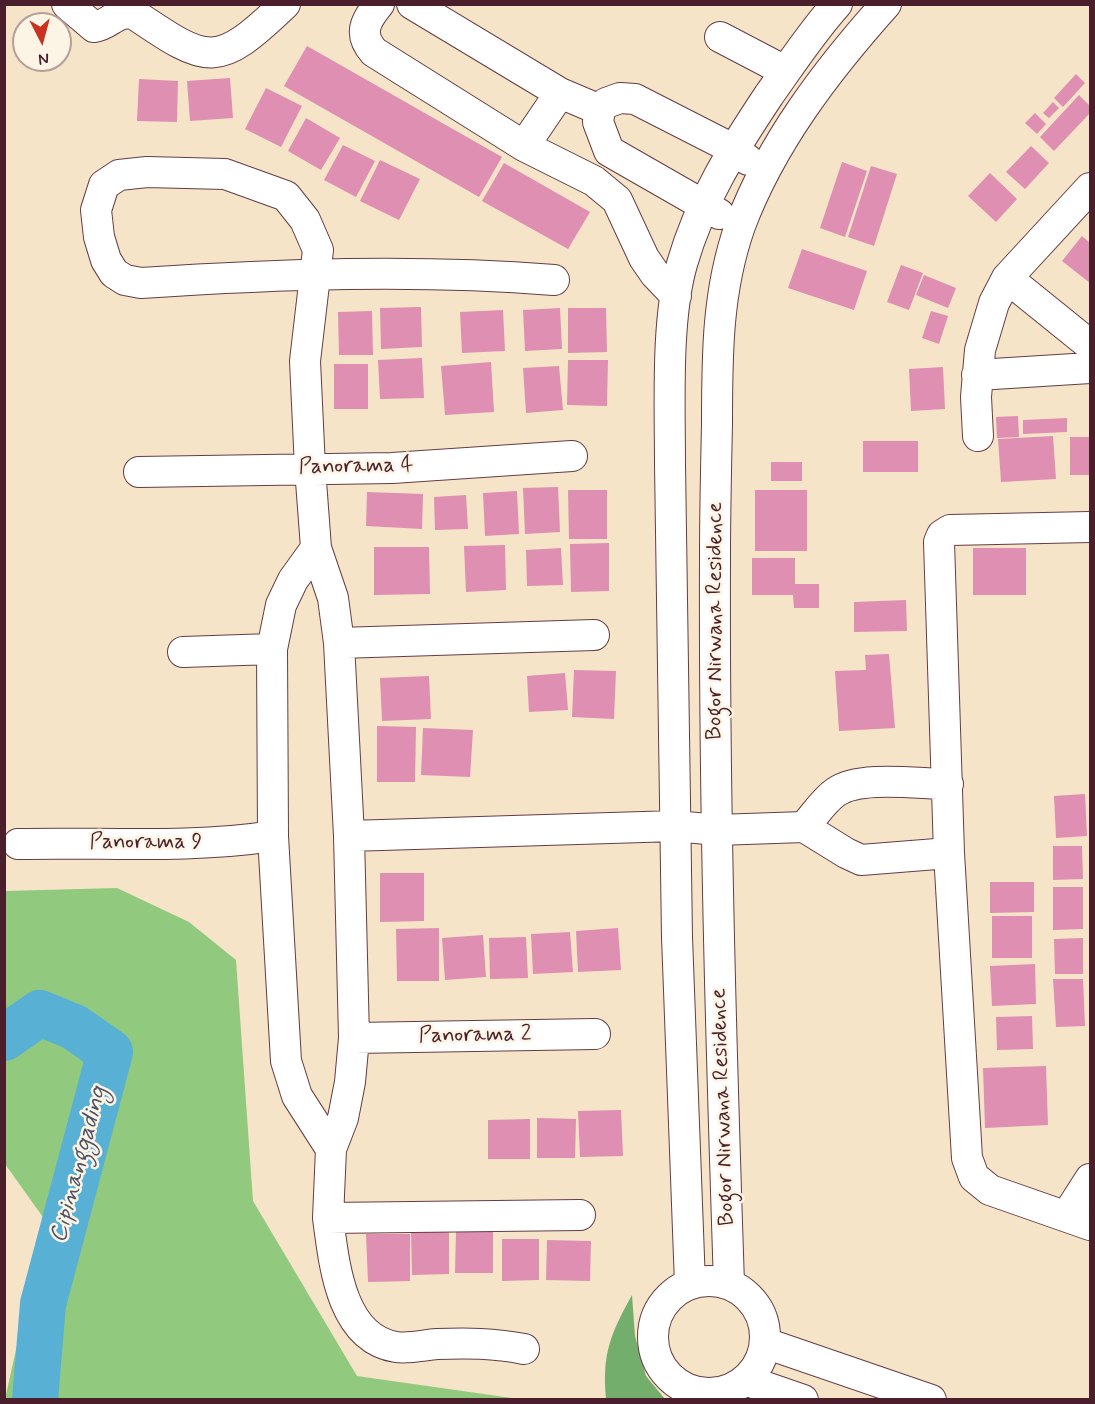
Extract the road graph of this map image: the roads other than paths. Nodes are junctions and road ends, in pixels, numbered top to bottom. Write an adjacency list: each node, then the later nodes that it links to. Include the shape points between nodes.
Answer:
1 (67, 4): 2 (street, via 94,27 125,12 134,14 186,48 204,55 223,52 242,42)
2 (285, 4)
3 (379, 4): 11 (street, via 364,27 366,44 374,52)
4 (412, 4): 9 (street)
5 (837, 4): 8 (street, Bogor Nirwana Residence)
6 (886, 4): 13 (street, Bogor Nirwana Residence, via 840,55)
7 (720, 37): 8 (street)
8 (785, 71): 12 (street, Bogor Nirwana Residence)
9 (560, 93): 10 (street); 11 (street)
10 (600, 110): 12 (street, via 606,102 635,99); 15 (street, via 598,122 609,151)
11 (524, 146): 20 (street, via 594,181 617,200 644,258)
12 (733, 149): 13 (street); 15 (street, Bogor Nirwana Residence)
13 (765, 172): 16 (street, Bogor Nirwana Residence)
14 (1090, 188): 18 (street)
15 (703, 205): 16 (street); 20 (street, Bogor Nirwana Residence, via 681,265)
16 (740, 226): 37 (street, Bogor Nirwana Residence, via 721,295 716,357)
17 (317, 274): 17 (street, via 318,250 305,220 286,196 218,173 138,173 119,175 104,185 96,210 99,237 106,260 114,273 125,280 141,283); 19 (street, via 494,275); 26 (street, via 305,361)
18 (1007, 278): 21 (street); 23 (street, via 985,327)
19 (554, 280)
20 (676, 296): 35 (street, Bogor Nirwana Residence, via 670,440)
21 (1090, 345)
22 (1090, 368): 23 (street)
23 (977, 375): 24 (street)
24 (978, 436)
25 (572, 456): 26 (street, Panorama 4, via 392,468)
26 (310, 468): 27 (street, Panorama 4); 29 (street)
27 (139, 472)
28 (1090, 527): 34 (street, via 950,530 940,538)
29 (316, 548): 31 (street, via 333,598); 32 (street, via 281,605)
30 (594, 635): 31 (street)
31 (339, 643): 39 (street)
32 (272, 649): 33 (street); 38 (street)
33 (183, 652)
34 (948, 784): 36 (street, via 864,782 848,786 836,791); 41 (street)
35 (675, 826): 37 (street); 39 (street); 49 (street, Bogor Nirwana Residence)
36 (804, 827): 37 (street); 41 (street, via 861,860)
37 (717, 830): 50 (street, Bogor Nirwana Residence)
38 (273, 836): 40 (street, Panorama 9, via 188,844); 44 (street, via 285,1061 297,1096)
39 (349, 836): 43 (street)
40 (18, 844)
41 (949, 853): 48 (street, via 968,1158 974,1178 990,1190)
42 (595, 1034): 43 (street, Panorama 2)
43 (354, 1038): 44 (street, via 351,1082)
44 (332, 1149): 47 (street)
45 (1090, 1179): 48 (street)
46 (580, 1215): 47 (street)
47 (328, 1218): 52 (street, via 335,1267 346,1302 372,1339 397,1347 488,1342)
48 (1079, 1220)
49 (690, 1284): 50 (street); 53 (street, via 675,1292 655,1321 652,1339 665,1372 678,1384 712,1393)
50 (729, 1284): 51 (street, via 754,1303 762,1317)
51 (765, 1342): 53 (street, via 760,1360); 55 (street)
52 (524, 1349)
53 (745, 1380): 54 (street)
54 (803, 1400)
55 (931, 1400)

